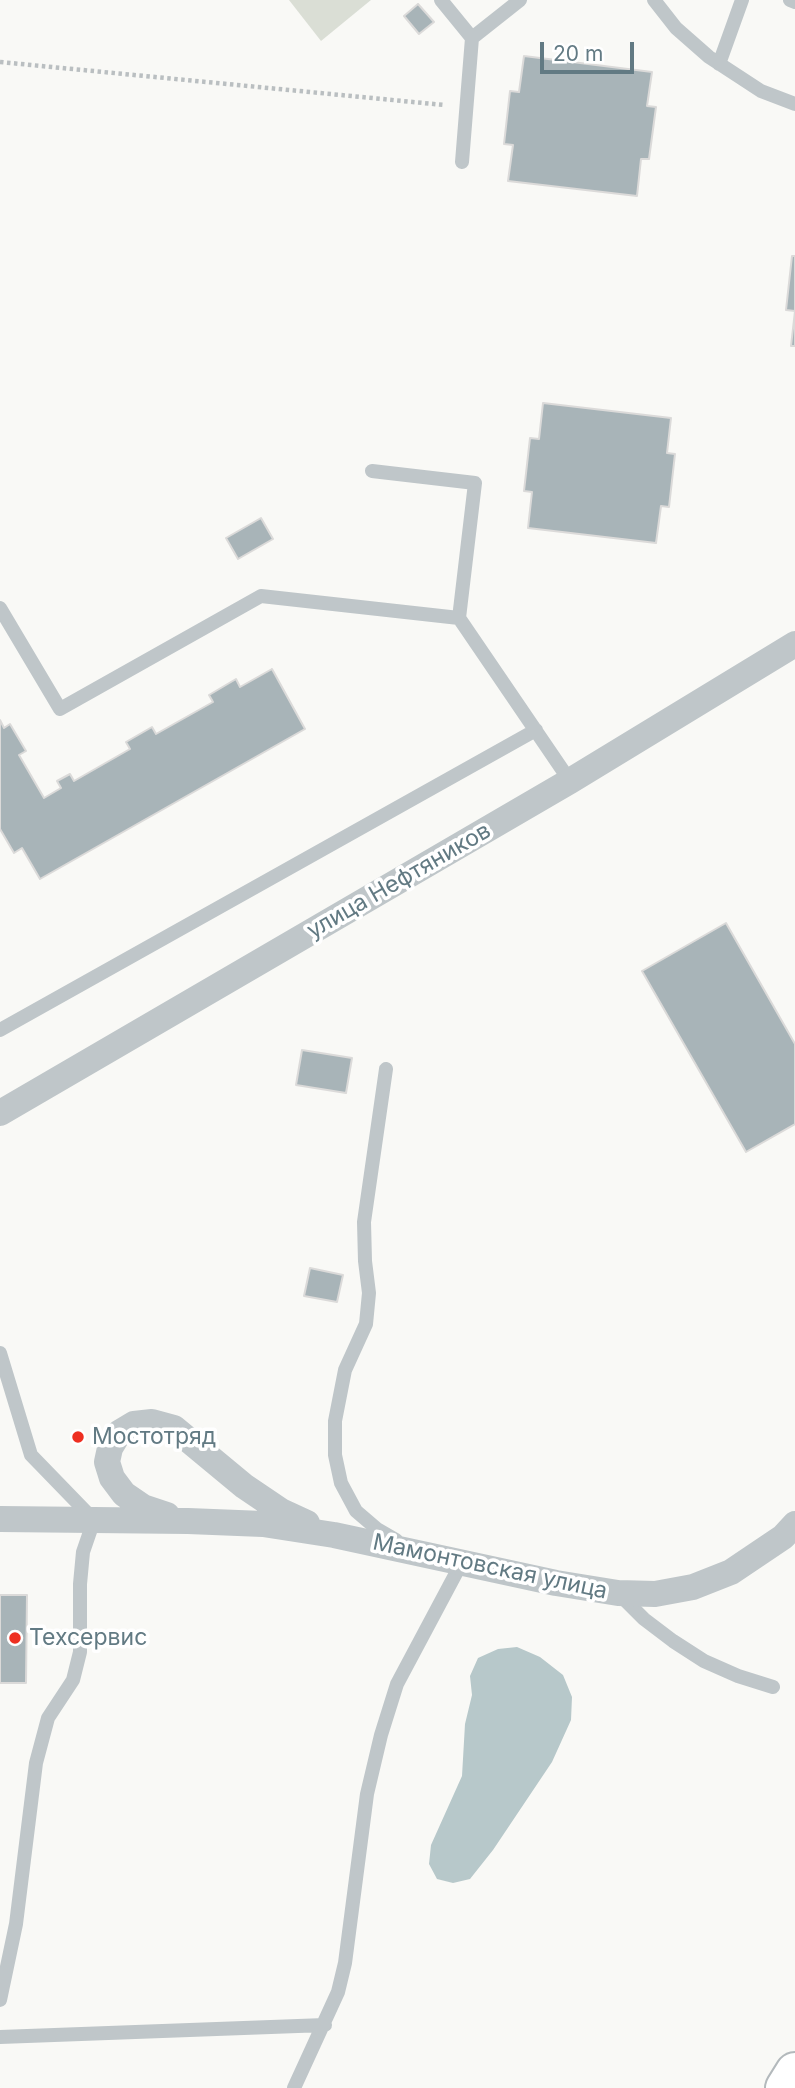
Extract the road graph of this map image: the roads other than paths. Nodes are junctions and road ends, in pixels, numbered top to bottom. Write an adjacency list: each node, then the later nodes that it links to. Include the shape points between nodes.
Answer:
1 (441, 0): 7 (lane)
2 (520, 0): 7 (lane)
3 (654, 0): 8 (lane, via 676,28)
4 (742, 0): 8 (lane)
5 (790, 0): 6 (lane)
6 (795, 2)
7 (472, 37): 10 (lane)
8 (719, 64): 9 (lane, via 761,91)
9 (795, 104)
10 (462, 162)
11 (372, 471): 13 (lane, via 475,483)
12 (0, 608): 13 (lane, via 60,709 261,596)
13 (459, 618): 15 (lane)
14 (795, 643): 16 (street, улица Нефтяников)
15 (536, 730): 16 (lane); 17 (lane)
16 (570, 781): 19 (street, улица Нефтяников)
17 (0, 1030)
18 (386, 1069): 26 (lane, via 364,1222 369,1293 366,1324 345,1370 335,1421 335,1455 341,1483 356,1511 377,1530)
19 (0, 1113)
20 (0, 1353): 22 (lane, via 31,1455)
21 (0, 1519): 22 (street, Мамонтовская улица)
22 (94, 1520): 23 (street, Мамонтовская улица); 30 (lane, via 83,1552 80,1652 73,1680 48,1718 36,1763 16,1924)
23 (188, 1521): 25 (street, Мамонтовская улица, via 263,1524); 25 (street, Мамонтовская улица, via 143,1507 124,1494 107,1462 119,1433 134,1424 152,1422 174,1428 281,1511)
24 (795, 1524): 28 (street, Мамонтовская улица, via 731,1572 693,1587 655,1594)
25 (334, 1535): 26 (street, Мамонтовская улица)
26 (415, 1551): 27 (street, Мамонтовская улица)
27 (462, 1562): 28 (street, Мамонтовская улица); 31 (lane, via 397,1684 381,1735 367,1794 345,1963)
28 (618, 1593): 29 (lane, via 644,1619 704,1661)
29 (773, 1688)
30 (0, 2000)
31 (324, 2025): 32 (lane); 34 (lane)
32 (0, 2037)
33 (795, 2071): 35 (highway)
34 (294, 2088)
35 (785, 2088)

